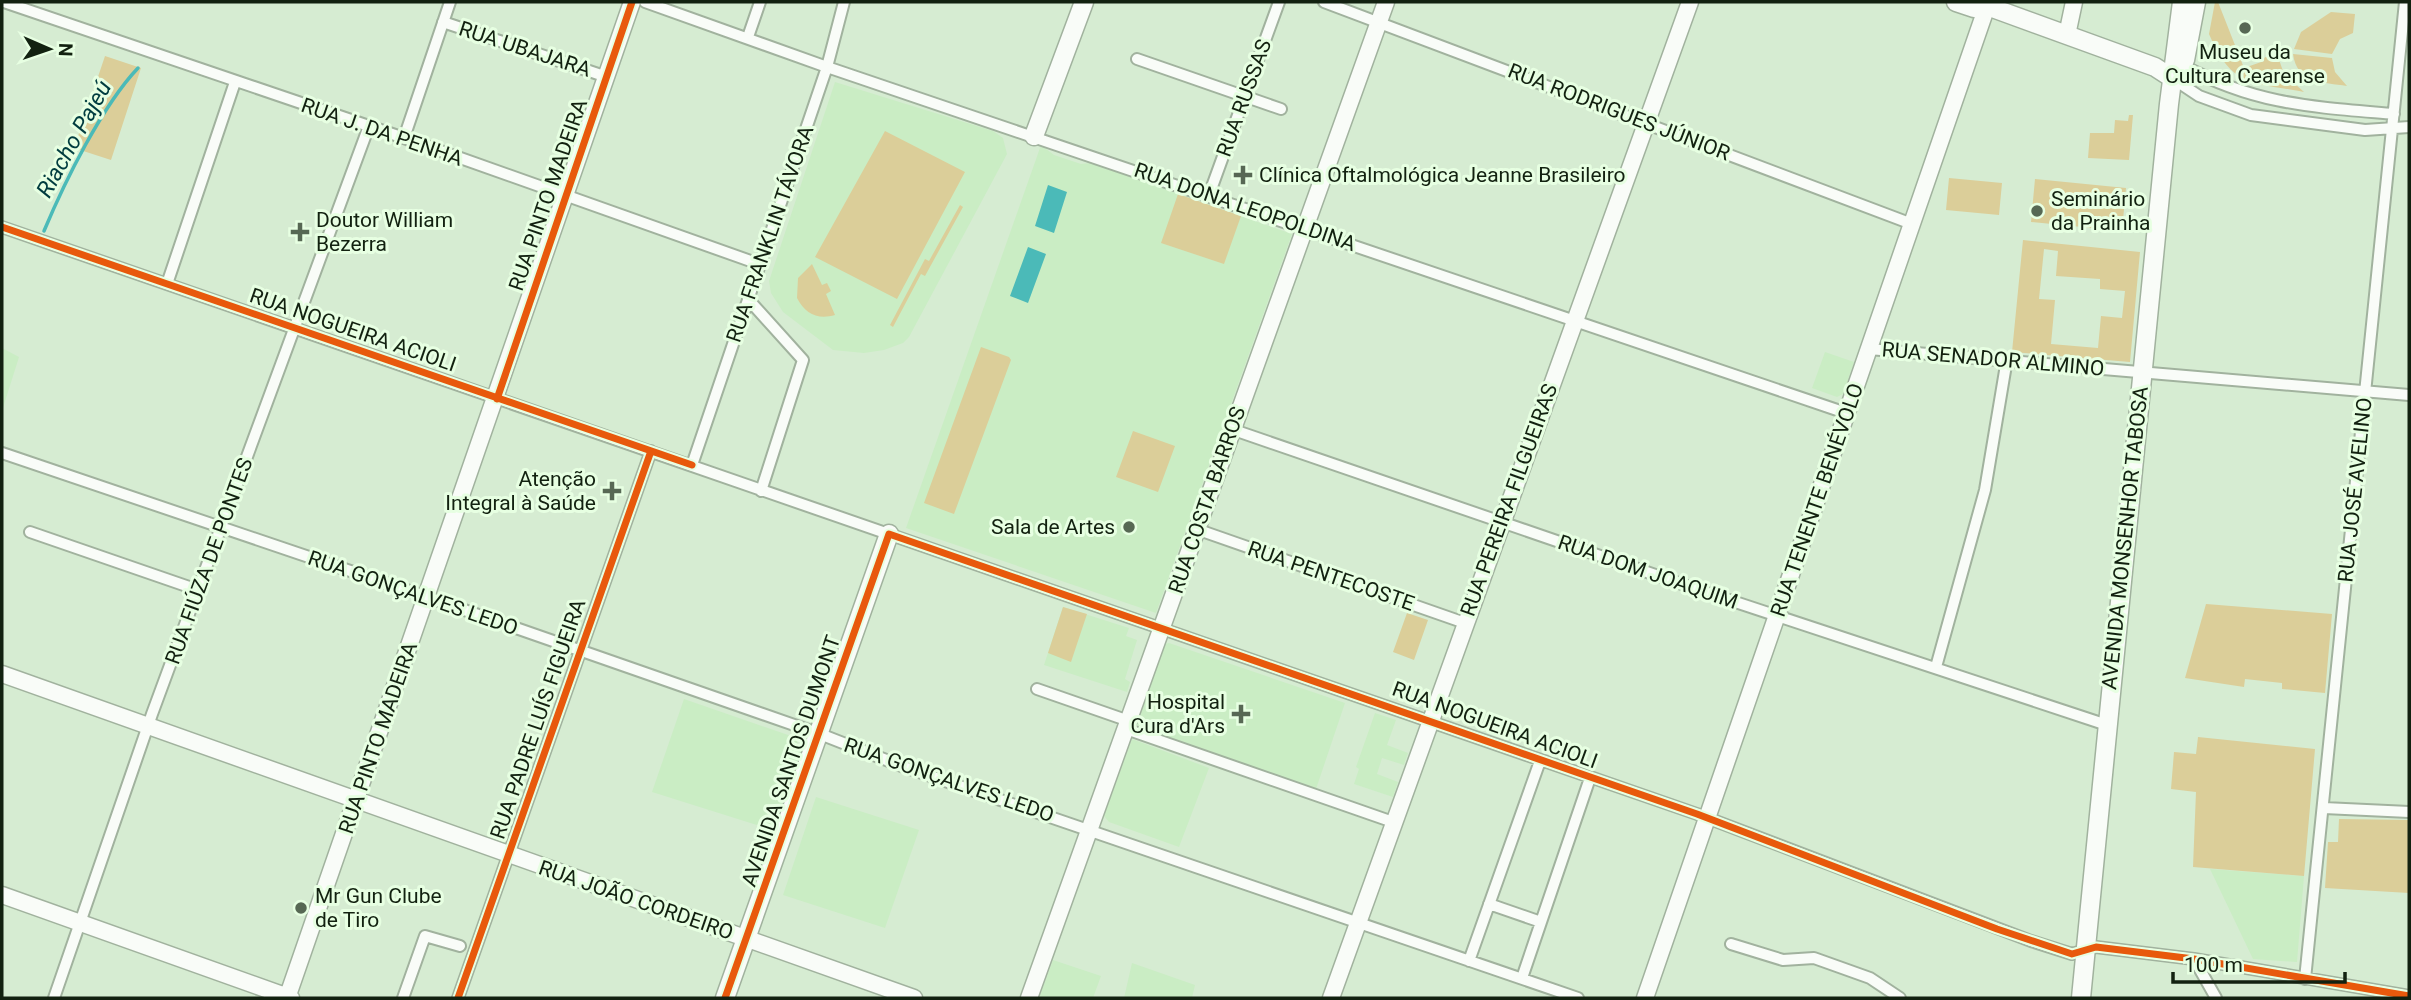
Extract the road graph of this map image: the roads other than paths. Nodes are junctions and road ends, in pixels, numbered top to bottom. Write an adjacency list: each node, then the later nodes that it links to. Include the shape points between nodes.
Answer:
1 (4, 2): 26 (street, RUA J. DA PENHA)
2 (450, 2): 18 (street)
3 (632, 2): 25 (street, RUA PINTO MADEIRA)
4 (645, 2): 21 (street, RUA DONA LEOPOLDINA)
5 (760, 2): 21 (street)
6 (844, 2): 23 (street, RUA FRANKLIN TÁVORA)
7 (1084, 2): 34 (main road)
8 (1279, 2): 27 (street, RUA RUSSAS)
9 (1324, 2): 19 (street, RUA RODRIGUES JÚNIOR)
10 (1386, 2): 19 (street, RUA COSTA BARROS)
11 (1690, 2): 30 (street, RUA PEREIRA FILGUEIRAS)
12 (1956, 2): 17 (main road, via 1974,8)
13 (2074, 2): 20 (street)
14 (2182, 2): 24 (main road)
15 (2196, 2): 24 (main road)
16 (2404, 2): 29 (street, RUA JOSÉ AVELINO)
17 (1986, 3): 20 (main road); 38 (street, RUA TENENTE BENÉVOLO)
18 (443, 22): 25 (street, RUA UBAJARA); 35 (street)
19 (1378, 22): 30 (street, RUA RODRIGUES JÚNIOR); 39 (street, RUA COSTA BARROS)
20 (2067, 35): 24 (main road)
21 (748, 37): 23 (street, RUA DONA LEOPOLDINA)
22 (1137, 59): 27 (street)
23 (827, 66): 34 (street, RUA DONA LEOPOLDINA); 41 (street, RUA FRANKLIN TÁVORA)
24 (2171, 69): 29 (street, via 2257,98); 33 (street, via 2199,96 2251,115 2365,130); 48 (main road, AVENIDA MONSENHOR TABOSA)
25 (607, 77): 37 (street, RUA PINTO MADEIRA)
26 (235, 82): 31 (street, RUA J. DA PENHA); 42 (street)
27 (1244, 97): 28 (street); 36 (street, RUA RUSSAS)
28 (1281, 109)
29 (2394, 114): 33 (street, RUA JOSÉ AVELINO)
30 (1646, 122): 38 (street, RUA RODRIGUES JÚNIOR); 44 (street, RUA PEREIRA FILGUEIRAS)
31 (369, 126): 35 (street, RUA J. DA PENHA); 45 (street, RUA FIÚZA DE PONTES)
32 (2409, 127): 33 (street)
33 (2392, 128): 49 (street, RUA JOSÉ AVELINO)
34 (1034, 136): 36 (street, RUA DONA LEOPOLDINA)
35 (404, 138): 37 (street, RUA J. DA PENHA)
36 (1209, 195): 39 (street, RUA DONA LEOPOLDINA)
37 (567, 198): 41 (street, RUA J. DA PENHA); 51 (street, RUA PINTO MADEIRA)
38 (1912, 224): 46 (street, RUA TENENTE BENÉVOLO)
39 (1303, 226): 44 (street, RUA DONA LEOPOLDINA); 53 (street, RUA COSTA BARROS)
40 (2, 228): 42 (street, RUA NOGUEIRA ACIOLI)
41 (759, 264): 43 (street, RUA FRANKLIN TÁVORA)
42 (167, 284): 45 (street, RUA NOGUEIRA ACIOLI)
43 (748, 299): 56 (street, RUA FRANKLIN TÁVORA); 57 (street, via 803,360)
44 (1574, 319): 52 (street, RUA DONA LEOPOLDINA); 58 (street, RUA PEREIRA FILGUEIRAS)
45 (295, 327): 51 (street, RUA NOGUEIRA ACIOLI); 59 (street, RUA FIÚZA DE PONTES)
46 (1869, 349): 47 (street, RUA SENADOR ALMINO); 52 (street, RUA TENENTE BENÉVOLO)
47 (2007, 359): 48 (street, RUA SENADOR ALMINO); 69 (street, via 1986,490)
48 (2142, 371): 49 (street, RUA SENADOR ALMINO); 74 (main road, AVENIDA MONSENHOR TABOSA)
49 (2365, 391): 50 (street, RUA SENADOR ALMINO); 80 (street, RUA JOSÉ AVELINO)
50 (2409, 395)
51 (497, 399): 54 (street, RUA NOGUEIRA ACIOLI); 64 (street, RUA PINTO MADEIRA)
52 (1846, 413): 65 (street, RUA TENENTE BENÉVOLO)
53 (1231, 429): 58 (street, RUA DOM JOAQUIM); 60 (street, RUA COSTA BARROS)
54 (651, 451): 56 (street, RUA NOGUEIRA ACIOLI); 68 (street, RUA PADRE LUÍS FIGUEIRA)
55 (2, 453): 59 (street, RUA GONÇALVES LEDO)
56 (692, 465): 57 (street, RUA NOGUEIRA ACIOLI)
57 (761, 491): 62 (street, RUA NOGUEIRA ACIOLI)
58 (1502, 522): 65 (street, RUA DOM JOAQUIM); 66 (street, RUA PEREIRA FILGUEIRAS)
59 (221, 527): 63 (street, RUA FIÚZA DE PONTES); 64 (street, RUA GONÇALVES LEDO)
60 (1196, 529): 66 (street, RUA PENTECOSTE); 67 (street, RUA COSTA BARROS)
61 (30, 532): 63 (street)
62 (889, 534): 67 (street, RUA NOGUEIRA ACIOLI); 76 (main road, AVENIDA SANTOS DUMONT)
63 (198, 590): 75 (street, RUA FIÚZA DE PONTES)
64 (427, 597): 68 (street, RUA GONÇALVES LEDO); 79 (street, RUA PINTO MADEIRA)
65 (1777, 616): 69 (street, RUA DOM JOAQUIM); 82 (street, RUA TENENTE BENÉVOLO)
66 (1465, 623): 72 (street, RUA PEREIRA FILGUEIRAS)
67 (1162, 627): 72 (street, RUA NOGUEIRA ACIOLI); 73 (street, RUA COSTA BARROS)
68 (580, 652): 76 (street, RUA GONÇALVES LEDO); 85 (street, RUA PADRE LUÍS FIGUEIRA)
69 (1936, 667): 74 (street, RUA DOM JOAQUIM)
70 (2, 674): 75 (street, RUA JOÃO CORDEIRO)
71 (1037, 690): 73 (street)
72 (1430, 720): 77 (street, RUA NOGUEIRA ACIOLI); 83 (street, RUA PEREIRA FILGUEIRAS)
73 (1128, 725): 83 (street); 84 (street, RUA COSTA BARROS)
74 (2107, 725): 94 (main road, AVENIDA MONSENHOR TABOSA)
75 (147, 727): 79 (street, RUA JOÃO CORDEIRO); 90 (street, RUA FIÚZA DE PONTES)
76 (820, 734): 84 (street, RUA GONÇALVES LEDO); 91 (main road, AVENIDA SANTOS DUMONT)
77 (1540, 761): 78 (street, RUA NOGUEIRA ACIOLI); 87 (street)
78 (1590, 778): 82 (street, RUA NOGUEIRA ACIOLI); 89 (street)
79 (356, 801): 85 (street, RUA JOÃO CORDEIRO); 101 (street, RUA PINTO MADEIRA)
80 (2324, 808): 81 (street); 98 (street, RUA JOSÉ AVELINO)
81 (2409, 812)
82 (1707, 818): 94 (street, RUA NOGUEIRA ACIOLI, via 2031,941 2072,954); 109 (street, RUA TENENTE BENÉVOLO)
83 (1393, 822): 88 (street, RUA PEREIRA FILGUEIRAS)
84 (1091, 829): 88 (street, RUA GONÇALVES LEDO); 106 (street, RUA COSTA BARROS)
85 (509, 855): 91 (street, RUA JOÃO CORDEIRO); 103 (street, RUA PADRE LUÍS FIGUEIRA)
86 (2, 895): 90 (street)
87 (1489, 904): 89 (street); 96 (street)
88 (1358, 922): 96 (street, RUA GONÇALVES LEDO); 107 (street, RUA PEREIRA FILGUEIRAS)
89 (1541, 922): 97 (street)
90 (81, 925): 100 (street, RUA FIÚZA DE PONTES); 101 (street)
91 (746, 938): 104 (main road, AVENIDA SANTOS DUMONT); 105 (street, RUA JOÃO CORDEIRO)
92 (1731, 944): 110 (street, via 1783,960 1814,958 1870,978)
93 (460, 946): 102 (street, via 425,936)
94 (2086, 950): 95 (street, RUA NOGUEIRA ACIOLI, via 2096,947); 111 (main road, AVENIDA MONSENHOR TABOSA)
95 (2194, 959): 98 (street, RUA NOGUEIRA ACIOLI); 112 (street)
96 (1469, 961): 97 (street, RUA GONÇALVES LEDO)
97 (1522, 978): 108 (street, RUA GONÇALVES LEDO)
98 (2305, 979): 99 (street, RUA NOGUEIRA ACIOLI)
99 (2409, 996)
100 (54, 998)
101 (289, 998)
102 (403, 998)
103 (458, 998)
104 (724, 998)
105 (914, 998)
106 (1030, 998)
107 (1331, 998)
108 (1578, 998)
109 (1645, 998)
110 (1900, 998)
111 (2081, 998)
112 (2216, 998)

